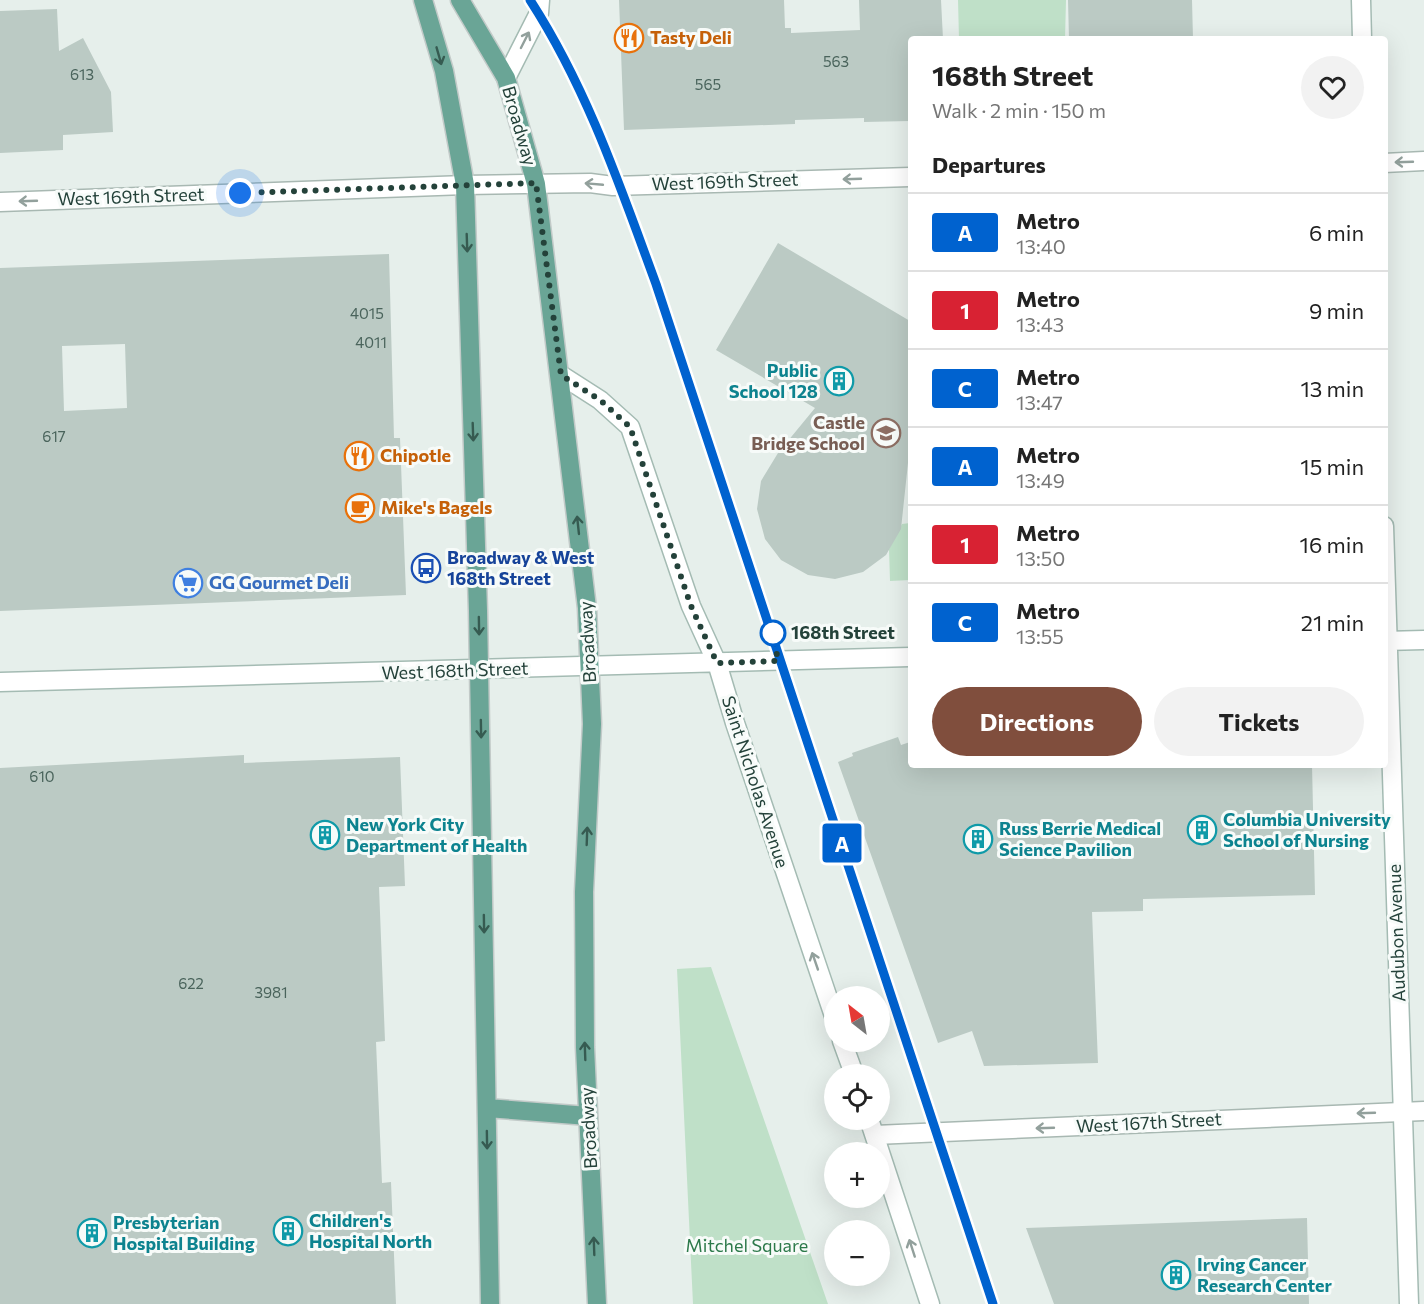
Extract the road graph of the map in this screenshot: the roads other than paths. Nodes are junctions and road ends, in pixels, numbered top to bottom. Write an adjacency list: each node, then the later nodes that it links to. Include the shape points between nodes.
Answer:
1 (423, 0): 11 (main road, one-way to 11, via 444,71)
2 (460, 0): 6 (main road, Broadway)
3 (540, 0): 6 (street, one-way to 3, via 539,13)
4 (1360, 0): 5 (street)
5 (1362, 36)
6 (506, 78): 10 (main road, Broadway)
7 (1424, 161): 8 (street, one-way to 8)
8 (1388, 163)
9 (908, 177): 10 (street, West 169th Street, one-way to 10, via 613,186)
10 (536, 183): 11 (street, West 169th Street); 13 (main road, Broadway)
11 (465, 185): 12 (street, West 169th Street, one-way to 12); 19 (main road, one-way to 19)
12 (0, 202)
13 (561, 375): 17 (street, Saint Nicholas Avenue, via 600,400 630,427 691,606); 18 (main road, Broadway, one-way to 13, via 587,608)
14 (1424, 640): 15 (street)
15 (1388, 641)
16 (908, 657): 17 (street, West 168th Street)
17 (717, 663): 18 (street, West 168th Street); 22 (street, Saint Nicholas Avenue, one-way to 17)
18 (589, 667): 19 (street, West 168th Street); 26 (main road, Broadway, one-way to 18, via 584,892 592,724)
19 (480, 670): 21 (street, West 168th Street); 23 (main road, one-way to 23)
20 (1388, 675): 25 (street, Audubon Avenue)
21 (0, 682)
22 (824, 987)
23 (487, 1108): 26 (main road); 29 (main road, one-way to 29)
24 (1424, 1111): 25 (street, West 167th Street)
25 (1401, 1112): 27 (street, West 167th Street, one-way to 27); 32 (street, Audubon Avenue)
26 (588, 1116): 30 (main road, Broadway, one-way to 26)
27 (890, 1126)
28 (873, 1130): 31 (street, one-way to 28)
29 (490, 1304)
30 (597, 1304)
31 (930, 1304)
32 (1409, 1304)

